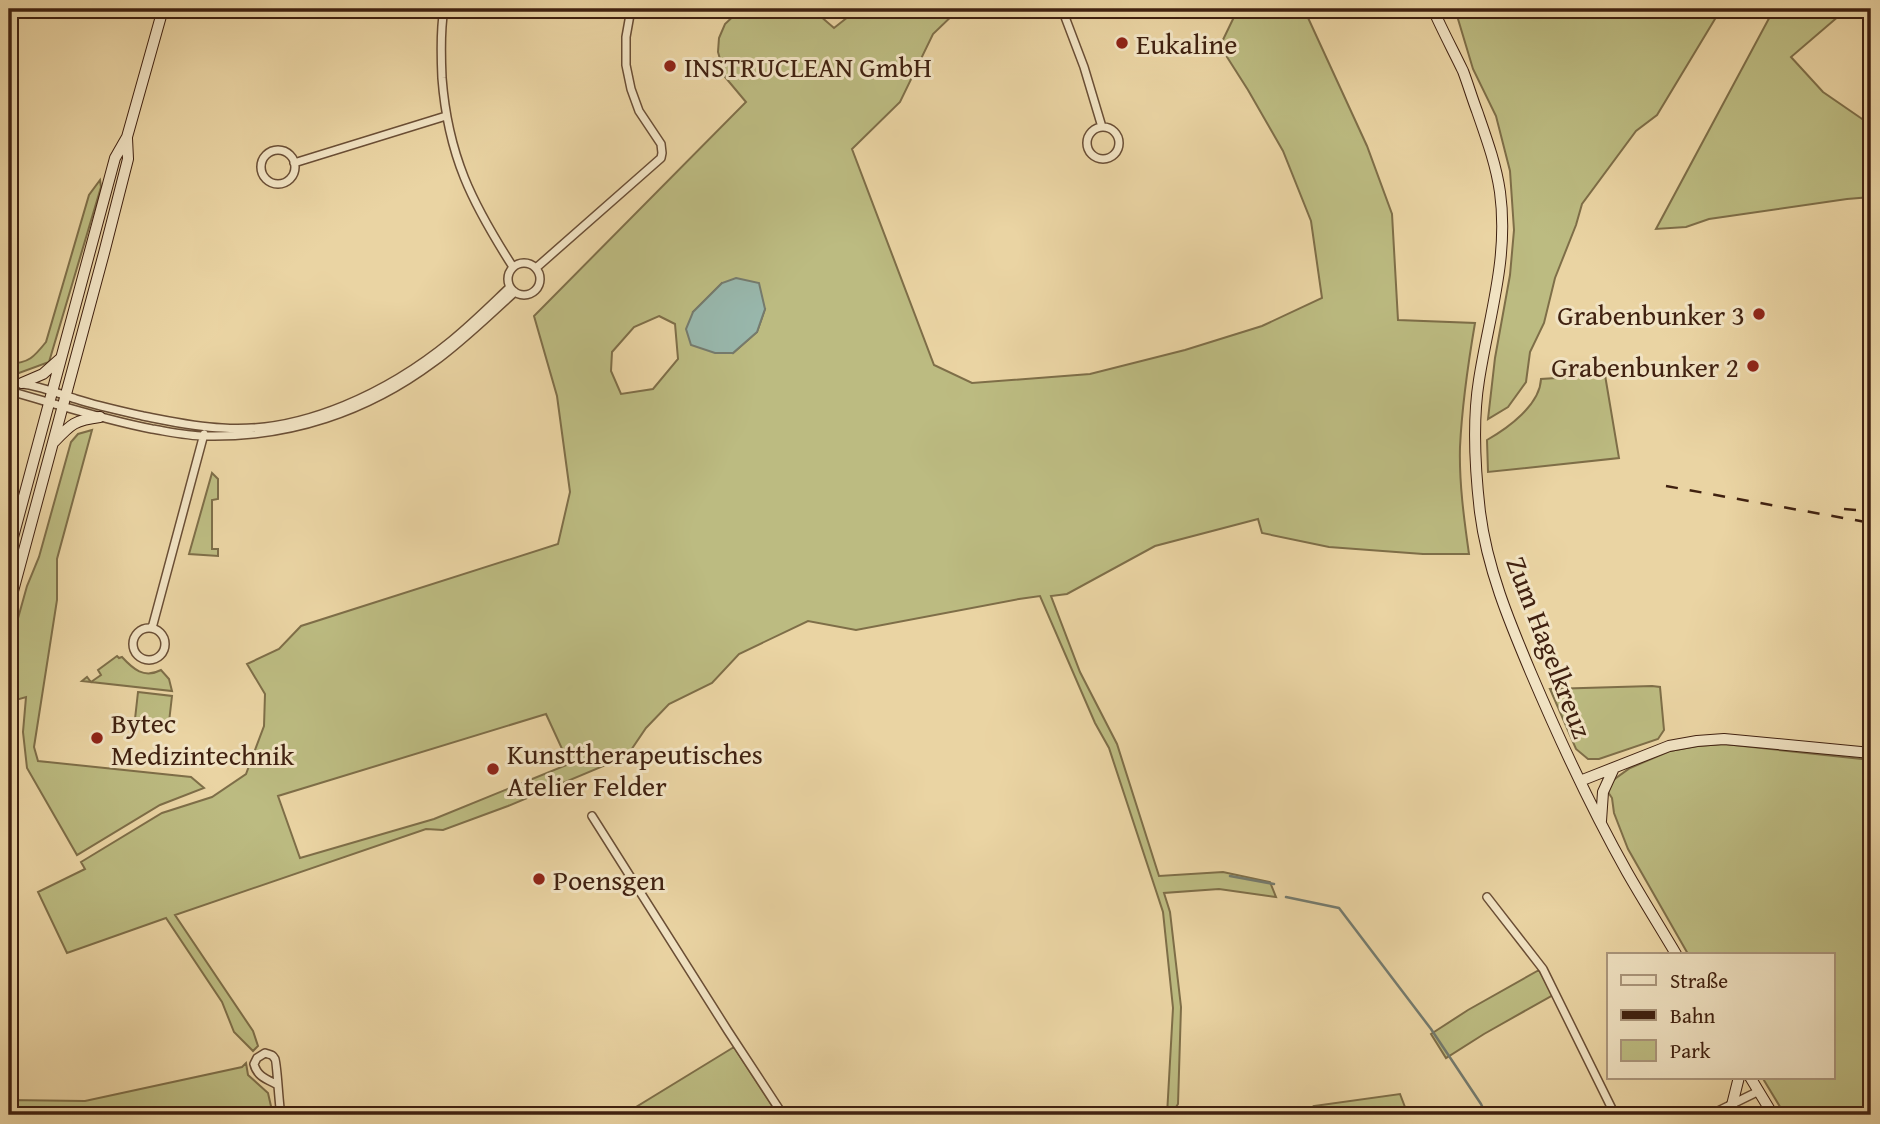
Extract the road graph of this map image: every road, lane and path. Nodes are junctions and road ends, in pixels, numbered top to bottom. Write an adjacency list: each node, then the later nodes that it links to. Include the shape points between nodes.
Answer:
1 (163, 9): 8 (main road)
2 (444, 9): 6 (street, via 441,60)
3 (631, 9): 11 (street, via 626,65 639,111 661,144 661,158)
4 (1062, 9): 7 (street)
5 (1435, 11): 29 (main road, Zum Hagelkreuz, via 1464,73 1500,193 1500,269 1475,426 1480,514 1493,573 1513,629)
6 (446, 117): 9 (street); 10 (street, via 475,205)
7 (1101, 127): 7 (street, via 1088,136 1087,148 1095,157 1107,159 1118,151 1120,141 1115,132)
8 (127, 137): 13 (main road, via 115,158); 17 (main road, via 128,159)
9 (294, 163): 9 (street, via 278,150 264,157 261,168 265,178 280,183 293,174)
10 (513, 267): 11 (street, via 528,263); 12 (street, via 508,278)
11 (536, 268): 12 (street, via 541,277 535,292 525,295)
12 (512, 290): 21 (street, via 451,341 370,394 313,417 279,424); 22 (street, via 455,346 372,401 315,424)
13 (61, 357): 14 (main road, via 43,374); 16 (main road)
14 (22, 383): 15 (street); 16 (street)
15 (9, 386): 18 (street, via 13,392)
16 (51, 391): 17 (street); 18 (main road)
17 (66, 396): 19 (main road); 21 (street)
18 (48, 403): 19 (street); 24 (main road)
19 (63, 407): 20 (street); 23 (main road)
20 (100, 417): 22 (street); 23 (main road, via 71,425)
21 (206, 426): 22 (street)
22 (204, 436): 26 (street)
23 (54, 442): 25 (main road)
24 (9, 552)
25 (9, 606)
26 (152, 628): 26 (street, via 139,631 133,640 134,651 147,660 158,657 164,648 164,638)
27 (1871, 753): 28 (main road, via 1724,739 1668,746)
28 (1614, 768): 29 (main road); 31 (main road, via 1603,792)
29 (1580, 781): 31 (main road, Zum Hagelkreuz)
30 (592, 816): 40 (street)
31 (1601, 824): 33 (main road, Zum Hagelkreuz)
32 (1487, 897): 41 (street, via 1542,969)
33 (1675, 953)
34 (1739, 1078): 38 (main road)
35 (1751, 1078): 37 (main road)
36 (276, 1084): 39 (street)
37 (1759, 1091): 38 (street); 43 (main road)
38 (1732, 1105): 42 (street)
39 (281, 1115)
40 (783, 1115)
41 (1615, 1115)
42 (1710, 1115)
43 (1773, 1115)

